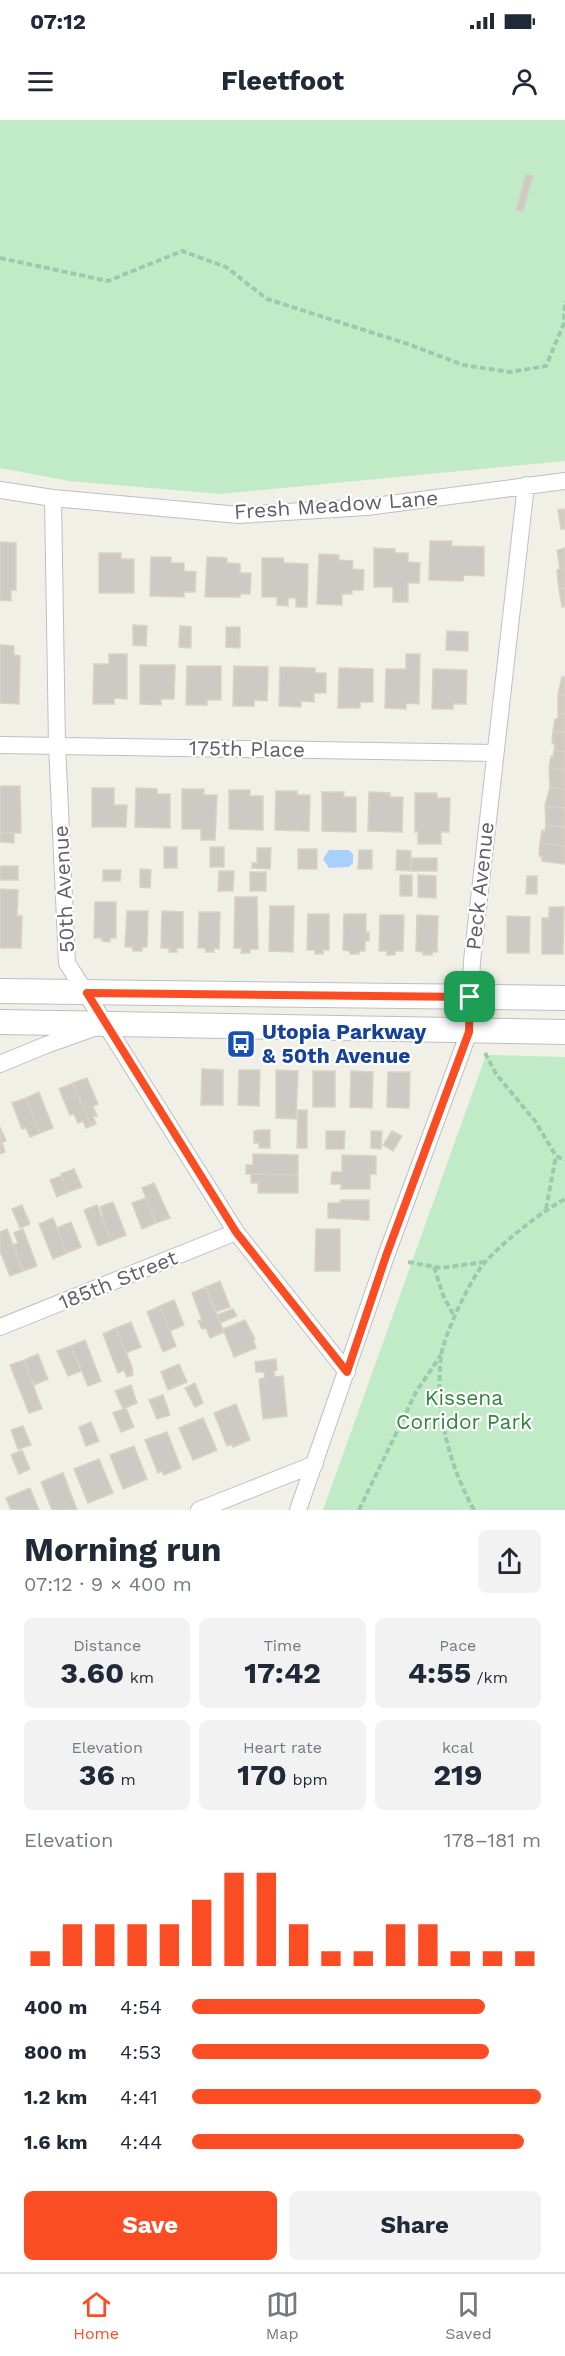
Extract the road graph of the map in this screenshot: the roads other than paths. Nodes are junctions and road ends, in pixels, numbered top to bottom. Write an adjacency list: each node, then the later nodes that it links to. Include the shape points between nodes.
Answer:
1 (565, 481): 2 (street, Fresh Meadow Lane)
2 (526, 486): 4 (street, Fresh Meadow Lane, via 367,507 239,515); 7 (street, Peck Avenue)
3 (3, 492): 4 (street, Fresh Meadow Lane)
4 (53, 498): 6 (street, 50th Avenue)
5 (0, 744): 6 (street, 175th Place)
6 (57, 745): 7 (street, 175th Place); 9 (street, 50th Avenue, via 67,963)
7 (495, 753): 10 (street, Peck Avenue)
8 (0, 991): 9 (main road)
9 (87, 993): 10 (main road); 13 (street, 50th Avenue)
10 (470, 997): 11 (main road); 14 (street, Peck Avenue)
11 (565, 998)
12 (0, 1022): 13 (main road)
13 (107, 1024): 14 (main road); 16 (street); 17 (street, 50th Avenue)
14 (469, 1032): 15 (main road); 19 (street, Peck Avenue)
15 (565, 1032)
16 (0, 1065)
17 (236, 1232): 18 (street, 185th Street); 19 (street, 50th Avenue)
18 (0, 1327)
19 (347, 1372): 20 (street, Peck Avenue)
20 (315, 1464): 21 (street); 22 (street, Peck Avenue)
21 (199, 1510)
22 (298, 1510)

